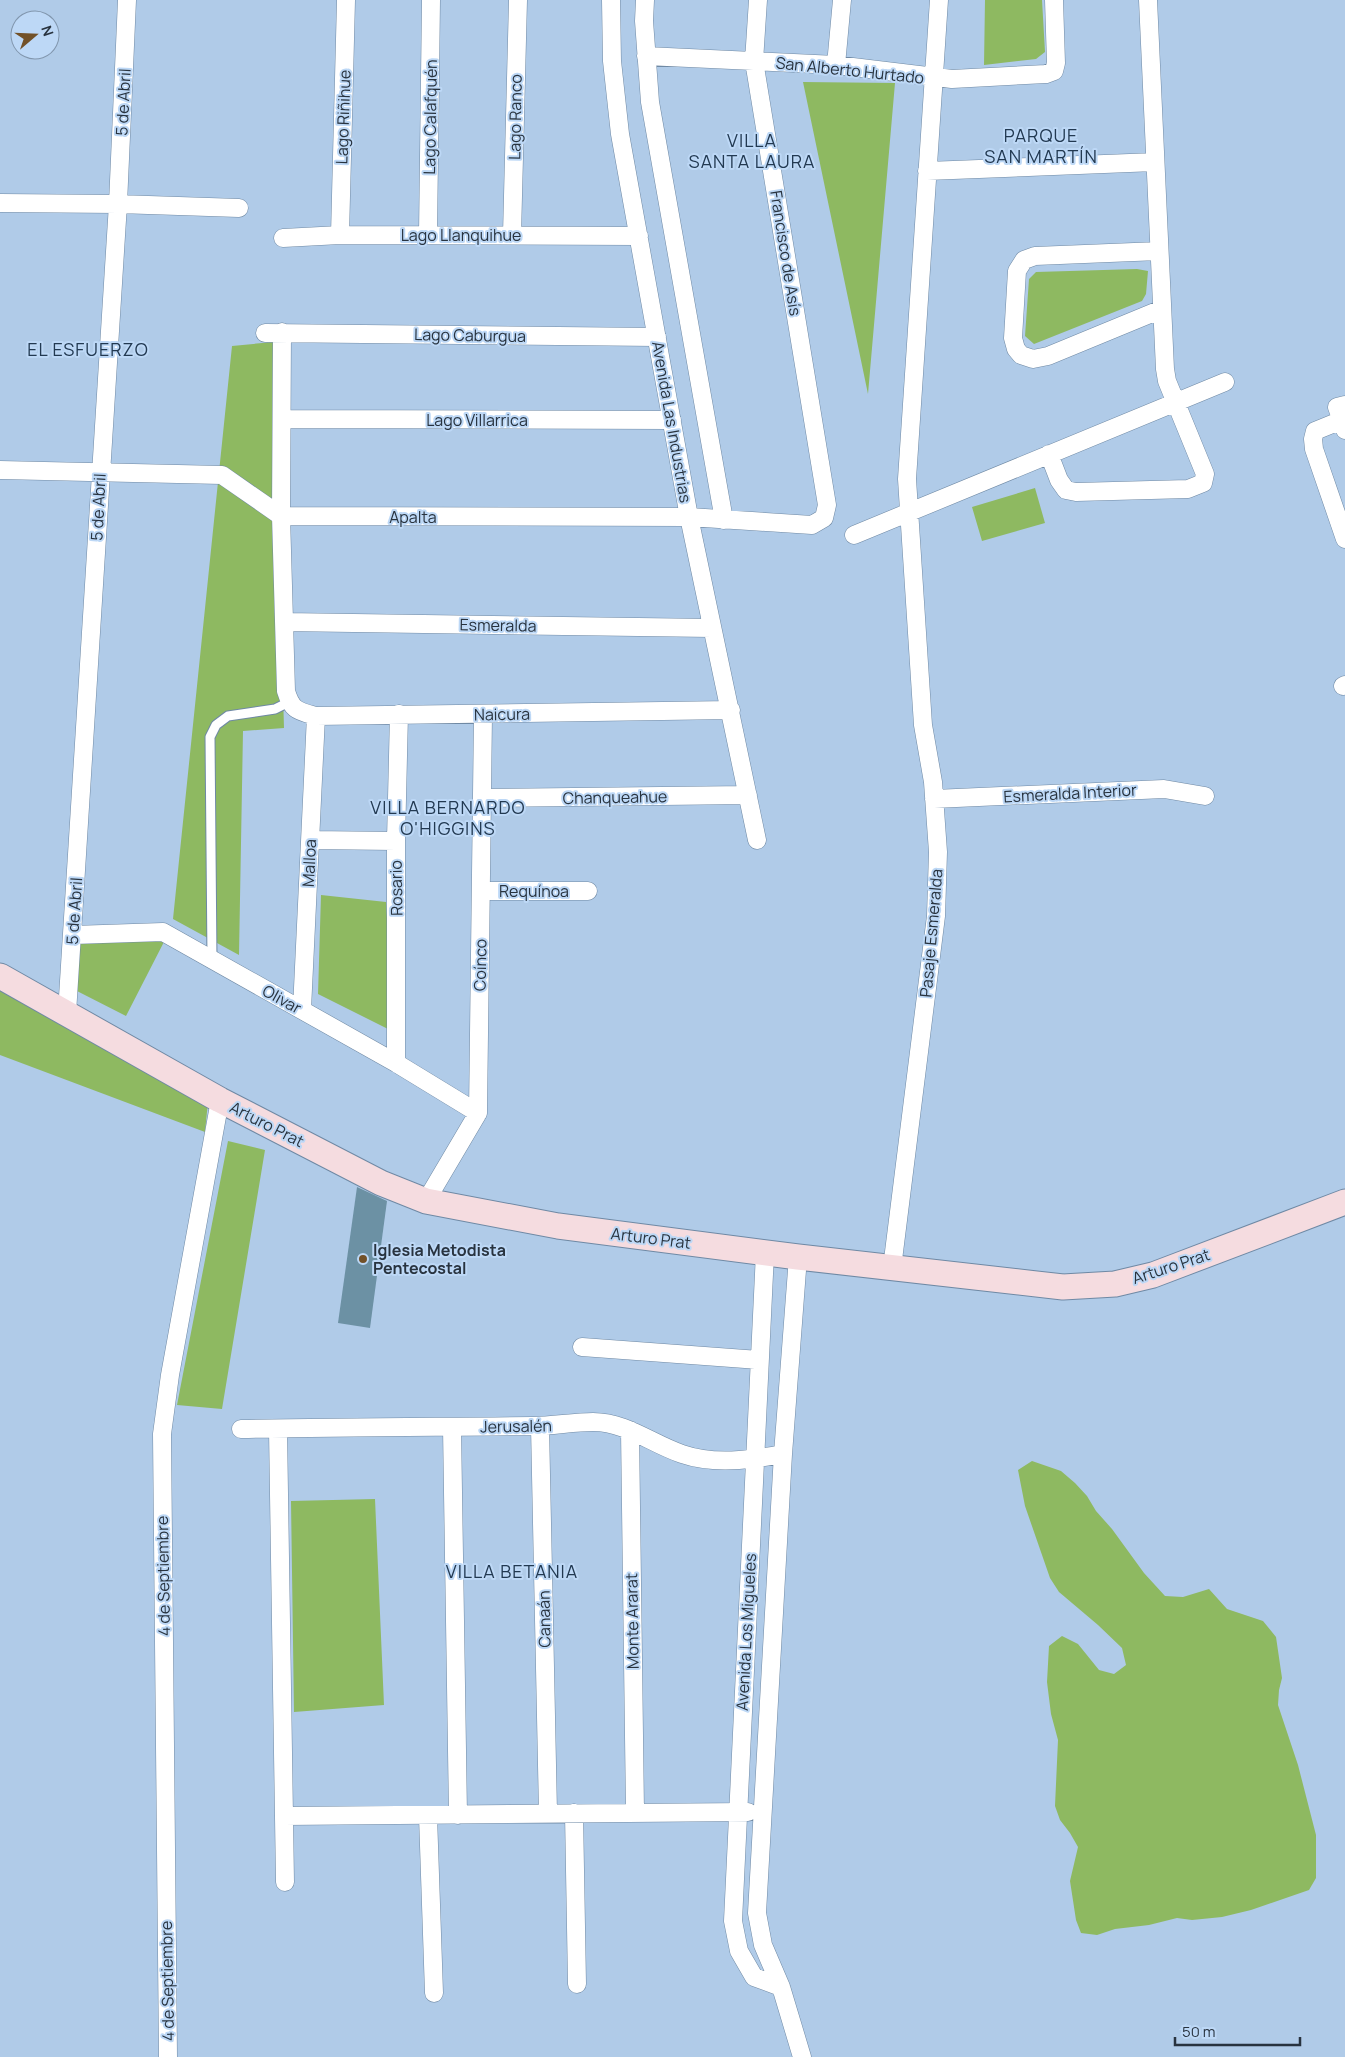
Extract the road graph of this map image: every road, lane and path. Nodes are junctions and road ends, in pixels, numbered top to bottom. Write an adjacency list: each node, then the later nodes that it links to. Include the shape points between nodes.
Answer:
1 (127, 0): 19 (street, 5 de Abril)
2 (346, 0): 21 (street, Lago Riñihue)
3 (431, 0): 22 (street, Lago Calafquén)
4 (518, 0): 23 (street, Lago Ranco)
5 (611, 0): 24 (street, Avenida Las Industrias, via 610,32 620,134)
6 (645, 0): 12 (street, Avenida Las Industrias)
7 (758, 0): 13 (street, Francisco de Asís)
8 (842, 0): 14 (street)
9 (939, 0): 15 (street, Pasaje Esmeralda)
10 (1054, 0): 15 (street, San Alberto Hurtado, via 1054,71 1046,74)
11 (1148, 0): 16 (street)
12 (646, 56): 13 (street, San Alberto Hurtado); 41 (street, Avenida Las Industrias, via 650,102)
13 (754, 61): 14 (street, San Alberto Hurtado); 37 (street, Francisco de Asís)
14 (836, 66): 15 (street, San Alberto Hurtado)
15 (934, 78): 17 (street, Pasaje Esmeralda)
16 (1155, 162): 17 (street); 26 (street)
17 (927, 171): 38 (street, Pasaje Esmeralda, via 907,479)
18 (0, 203): 19 (street)
19 (118, 204): 20 (street); 36 (street, 5 de Abril)
20 (239, 208)
21 (340, 234): 22 (street, Lago Llanquihue); 25 (street, Lago Llanquihue)
22 (428, 235): 23 (street, Lago Llanquihue)
23 (512, 235): 24 (street, Lago Llanquihue)
24 (639, 236): 28 (street, Avenida Las Industrias)
25 (283, 238)
26 (1159, 251): 27 (street); 27 (street, via 1035,256 1024,260 1017,271 1013,338 1022,355 1033,358 1048,356)
27 (1162, 309): 30 (street, via 1164,369)
28 (657, 337): 32 (street, Lago Caburgua, via 274,332); 33 (street, Avenida Las Industrias)
29 (1225, 382): 30 (street)
30 (1176, 402): 34 (street); 34 (street, via 1204,474 1204,484 1188,489 1076,492 1066,490)
31 (1342, 415): 43 (street, via 1315,431 1313,439)
32 (282, 419): 33 (street, Lago Villarrica); 39 (street, Lago Caburgua)
33 (672, 420): 40 (street, Avenida Las Industrias)
34 (1049, 454): 38 (street)
35 (0, 470): 36 (street)
36 (100, 472): 39 (street, via 222,475); 60 (street, 5 de Abril)
37 (827, 505): 41 (street, Apalta, via 824,518 812,525)
38 (910, 512): 42 (street); 54 (street, Pasaje Esmeralda, via 923,724)
39 (281, 516): 40 (street, Apalta); 44 (street)
40 (689, 518): 41 (street, Apalta); 45 (street, Avenida Las Industrias)
41 (724, 520)
42 (854, 535)
43 (1345, 539)
44 (284, 622): 45 (street, Esmeralda); 46 (street)
45 (712, 628): 47 (street, Avenida Las Industrias)
46 (288, 697): 50 (street, Naicura, via 296,710); 61 (lane, via 275,709 228,716 216,725 210,737)
47 (731, 710): 49 (street, Naicura); 51 (street, Avenida Las Industrias)
48 (399, 714): 49 (street, Naicura); 50 (street, Naicura); 57 (street, Rosario)
49 (483, 715): 53 (street, Coínco)
50 (316, 716): 55 (street, Malloa)
51 (748, 795): 53 (street, Chanqueahue); 56 (street, Avenida Las Industrias)
52 (1206, 796): 54 (street, Esmeralda Interior, via 1164,789)
53 (482, 798): 58 (street, Coínco)
54 (934, 799): 72 (street, Pasaje Esmeralda, via 938,852 936,916)
55 (310, 840): 57 (street); 63 (street, Malloa)
56 (758, 840)
57 (396, 841): 65 (street, Rosario)
58 (481, 891): 59 (street, Requínoa); 67 (street, Coínco)
59 (588, 891)
60 (73, 935): 61 (street, Olivar, via 163,932); 64 (street, 5 de Abril)
61 (212, 959): 63 (street, Olivar)
62 (0, 976): 64 (main road, Arturo Prat)
63 (302, 1010): 65 (street, Olivar)
64 (67, 1013): 66 (main road, Arturo Prat)
65 (396, 1063): 67 (street, Olivar)
66 (220, 1100): 68 (main road, Arturo Prat, via 381,1183); 94 (street, 4 de Septiembre, via 162,1434)
67 (478, 1113): 68 (street)
68 (426, 1200): 70 (main road, Arturo Prat, via 558,1226)
69 (1345, 1202): 72 (main road, Arturo Prat, via 1153,1275 1115,1284 1063,1287)
70 (765, 1253): 71 (main road, Arturo Prat); 74 (street, Avenida Los Migueles)
71 (798, 1258): 72 (main road, Arturo Prat); 80 (street, Avenida Los Migueles)
72 (892, 1268)
73 (582, 1346): 74 (street)
74 (760, 1360): 81 (street, Avenida Los Migueles)
75 (540, 1426): 76 (street, Jerusalén); 79 (street, Jerusalén, via 594,1422); 85 (street, Canaán)
76 (452, 1427): 77 (street, Jerusalén); 89 (street)
77 (278, 1428): 78 (street, Jerusalén); 87 (street)
78 (241, 1429)
79 (630, 1430): 81 (street, Jerusalén, via 682,1454 715,1461); 82 (street, Monte Ararat)
80 (783, 1454): 81 (street, Jerusalén); 84 (street, Avenida Los Migueles)
81 (754, 1459): 83 (street, Avenida Los Migueles)
82 (635, 1812): 83 (street); 86 (street)
83 (737, 1812): 84 (street); 92 (street, Avenida Los Migueles, via 733,1921 739,1951 754,1977)
84 (762, 1812): 92 (street, Avenida Los Migueles, via 758,1926)
85 (548, 1813): 86 (street); 89 (street)
86 (574, 1813): 91 (street)
87 (284, 1816): 88 (street); 90 (street)
88 (428, 1816): 89 (street); 93 (street)
89 (458, 1816)
90 (285, 1882)
91 (577, 1984)
92 (781, 1987): 95 (street, Avenida Los Migueles)
93 (434, 1993)
94 (168, 2057)
95 (802, 2057)

